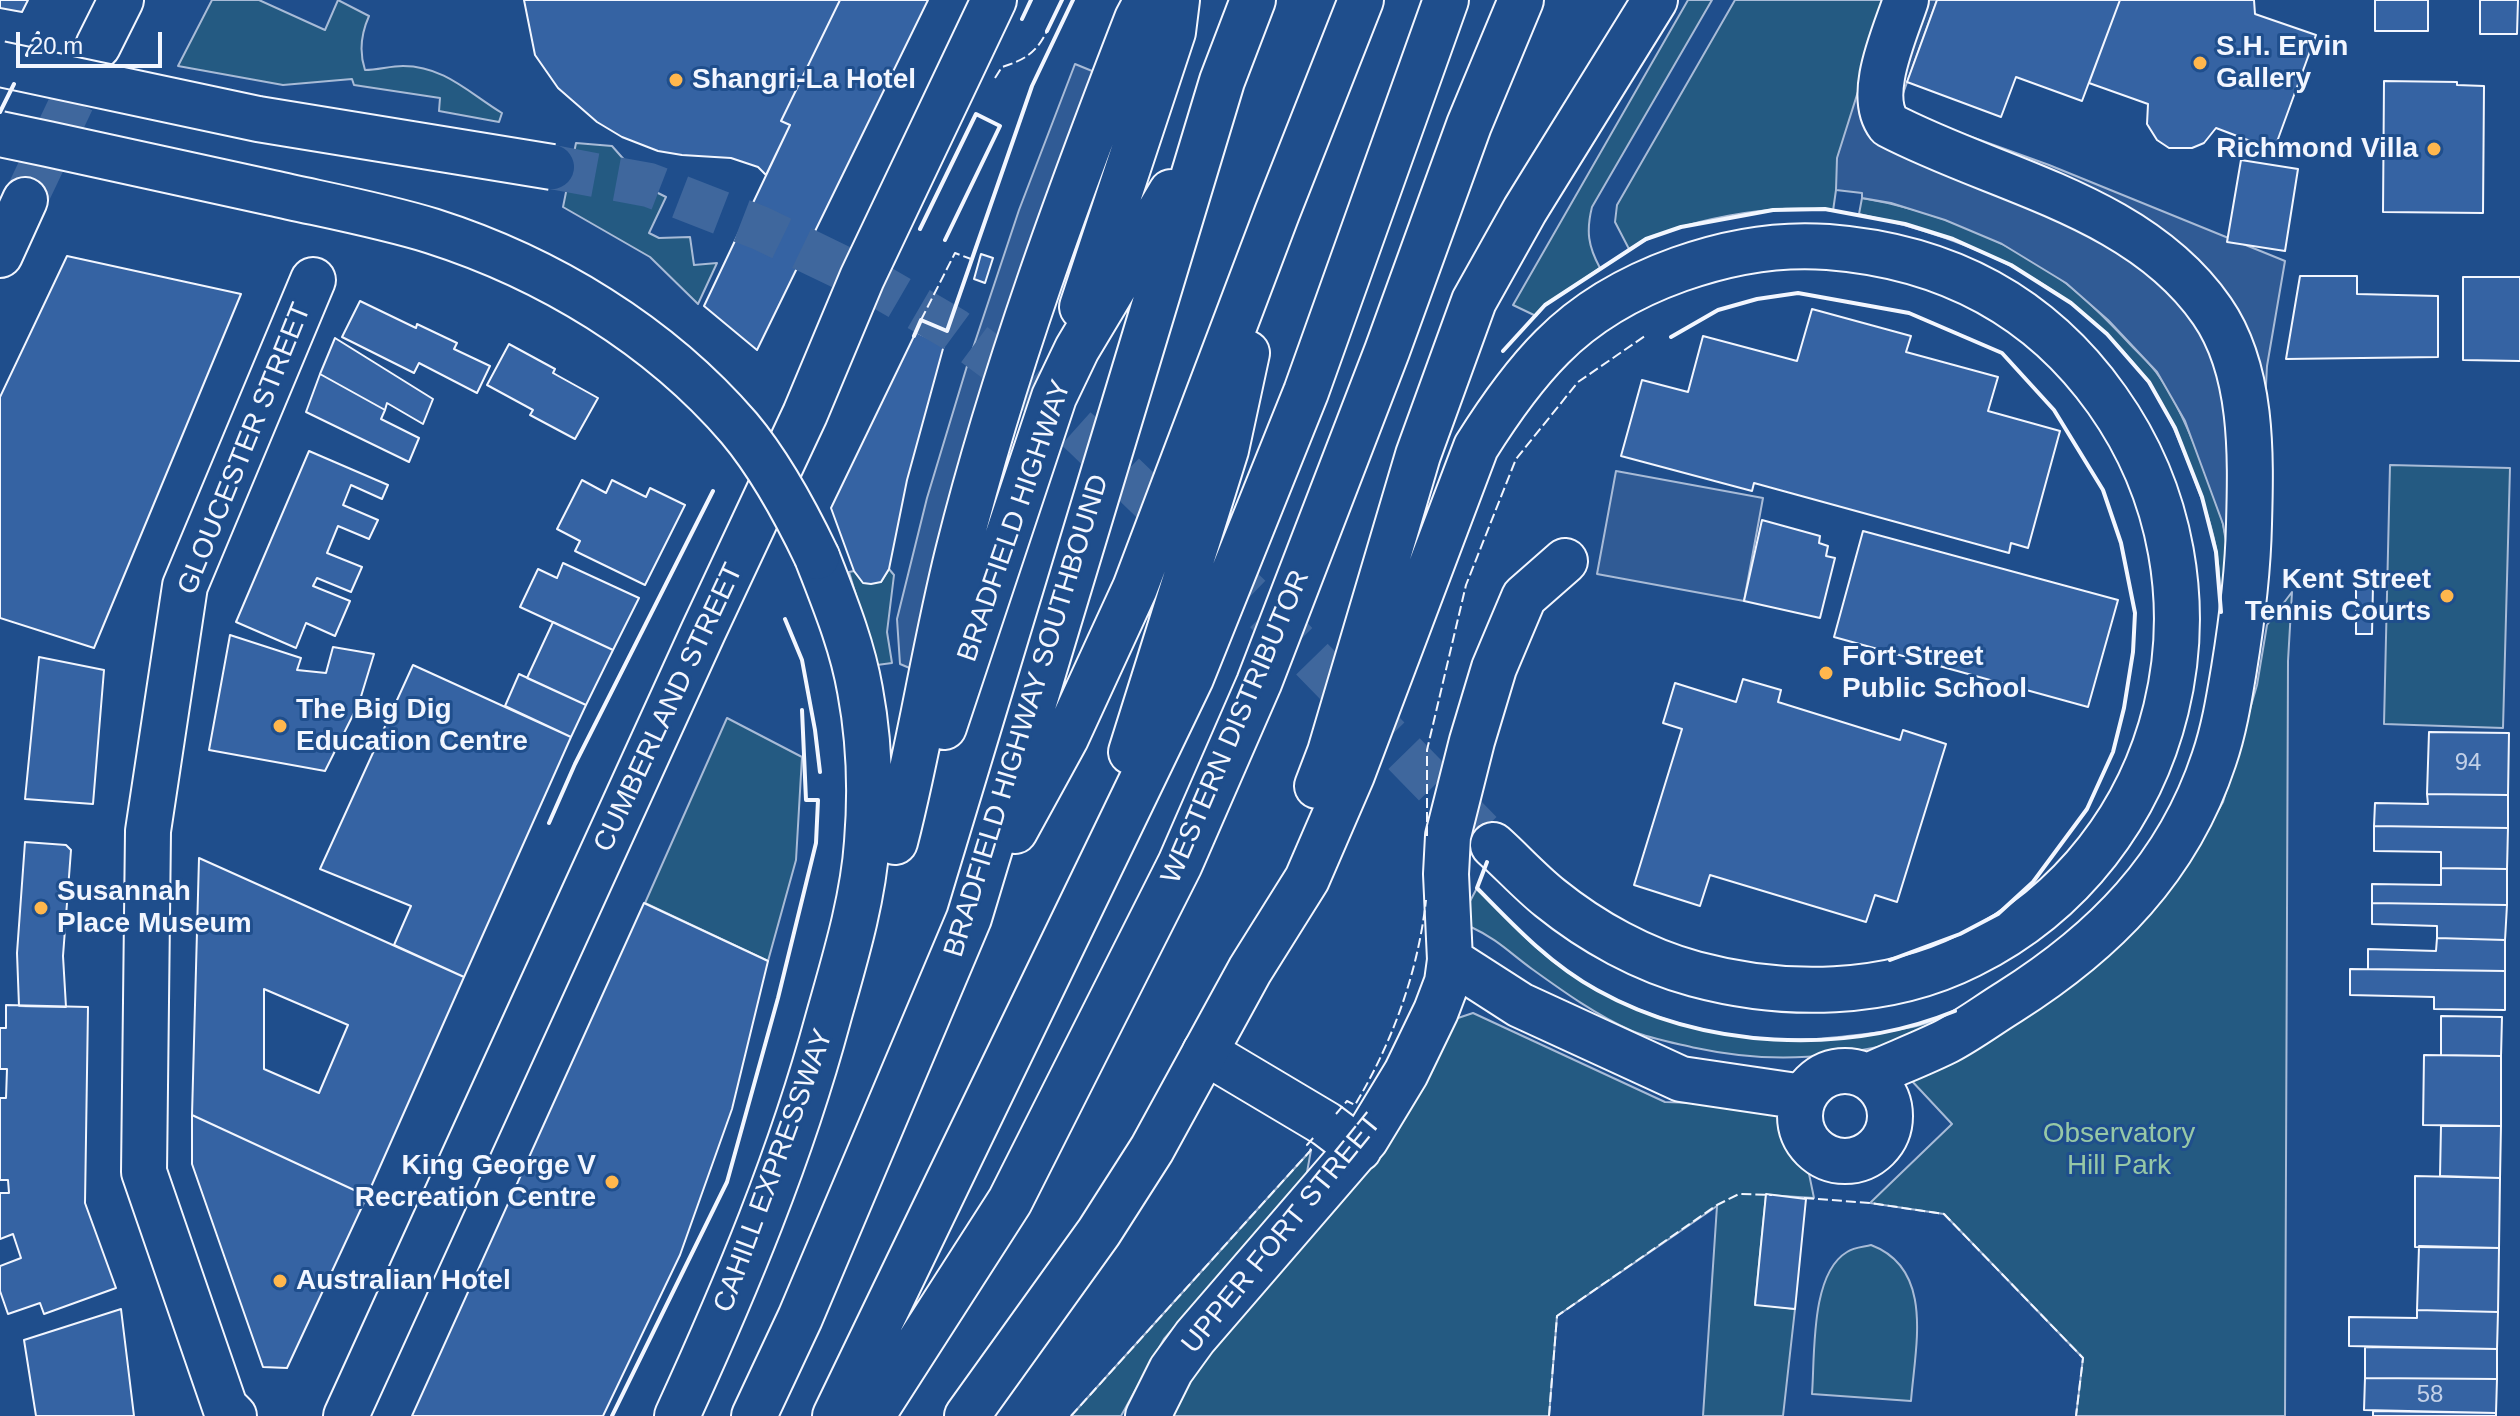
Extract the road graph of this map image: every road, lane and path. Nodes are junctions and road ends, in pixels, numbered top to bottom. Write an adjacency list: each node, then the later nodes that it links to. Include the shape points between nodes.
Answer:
1 (121, 0): 12 (main road)
2 (994, 0): 36 (main road, CUMBERLAND STREET, via 862,278 805,414)
3 (1147, 0): 24 (main road, via 1062,213 1008,374 958,553)
4 (1177, 0): 22 (main road, via 1173,32)
5 (1219, 0): 14 (main road)
6 (1253, 0): 14 (main road)
7 (1361, 0): 19 (main road)
8 (1446, 0): 28 (main road, via 1306,392 1219,610)
9 (1521, 0): 40 (main road, WESTERN DISTRIBUTOR, via 1259,683 1180,864 1010,1201)
10 (1906, 0): 32 (main road, via 1879,88 1882,115 1889,125 2102,218 2143,243 2211,310 2231,344 2241,380 2248,439 2248,563 2236,659 2214,758 2199,799 2160,867 2084,950 2046,979 1949,1040)
11 (1645, 12): 30 (main road, via 1474,301 1418,455 1330,752)
12 (98, 46)
13 (0, 64): 17 (main road, bridge, via 258,119)
14 (1222, 81): 16 (main road)
15 (0, 134): 27 (main road, bridge, via 431,231 528,268 590,303 645,339 703,391 749,443 785,496 845,628 860,691 867,758 867,842)
16 (1205, 135): 22 (main road, BRADFIELD HIGHWAY, via 1077,349); 26 (main road, BRADFIELD HIGHWAY SOUTHBOUND)
17 (552, 167)
18 (25, 200): 20 (main road)
19 (1277, 213): 26 (main road, via 1135,588 1066,738); 28 (main road, via 1226,450)
20 (0, 255)
21 (313, 280): 35 (main road, GLOUCESTER STREET, via 185,586 148,831 144,1172 225,1407)
22 (1054, 397): 24 (main road, BRADFIELD HIGHWAY, via 953,704)
23 (1565, 561): 29 (main road, UPPER FORT STREET, via 1524,597 1494,668 1472,741 1448,836)
24 (895, 842): 27 (main road, BRADFIELD HIGHWAY)
25 (1493, 845): 30 (main road, via 1548,897 1604,936 1694,974 1748,985 1855,988 1907,979 1971,955 2039,912 2082,870 2131,801 2153,757 2177,655 2179,621 2166,525 2152,481 2088,374 2054,337 2016,309 1923,263 1877,252 1819,247 1702,261 1597,310 1553,345 1476,447 1347,788 1307,879)
26 (969, 918): 38 (main road, BRADFIELD HIGHWAY SOUTHBOUND)
27 (853, 920): 37 (main road, CAHILL EXPRESSWAY, via 809,1091 718,1326)
28 (1075, 921): 39 (main road)
29 (1450, 960): 33 (main road, via 1520,1005 1681,1079); 34 (main road, UPPER FORT STREET, via 1447,982 1406,1073)
30 (1250, 970): 31 (main road)
31 (1205, 1052): 34 (main road); 41 (main road, via 1099,1232)
32 (1868, 1076): 33 (main road, via 1845,1070 1825,1075); 33 (main road, via 1885,1093 1890,1125 1874,1151 1860,1159 1829,1159 1815,1150 1801,1129)
33 (1803, 1097)
34 (1359, 1149): 42 (main road, UPPER FORT STREET, via 1195,1337)
35 (234, 1416)
36 (346, 1416)
37 (677, 1416)
38 (754, 1416)
39 (835, 1416)
40 (872, 1416)
41 (967, 1416)
42 (1148, 1416)

